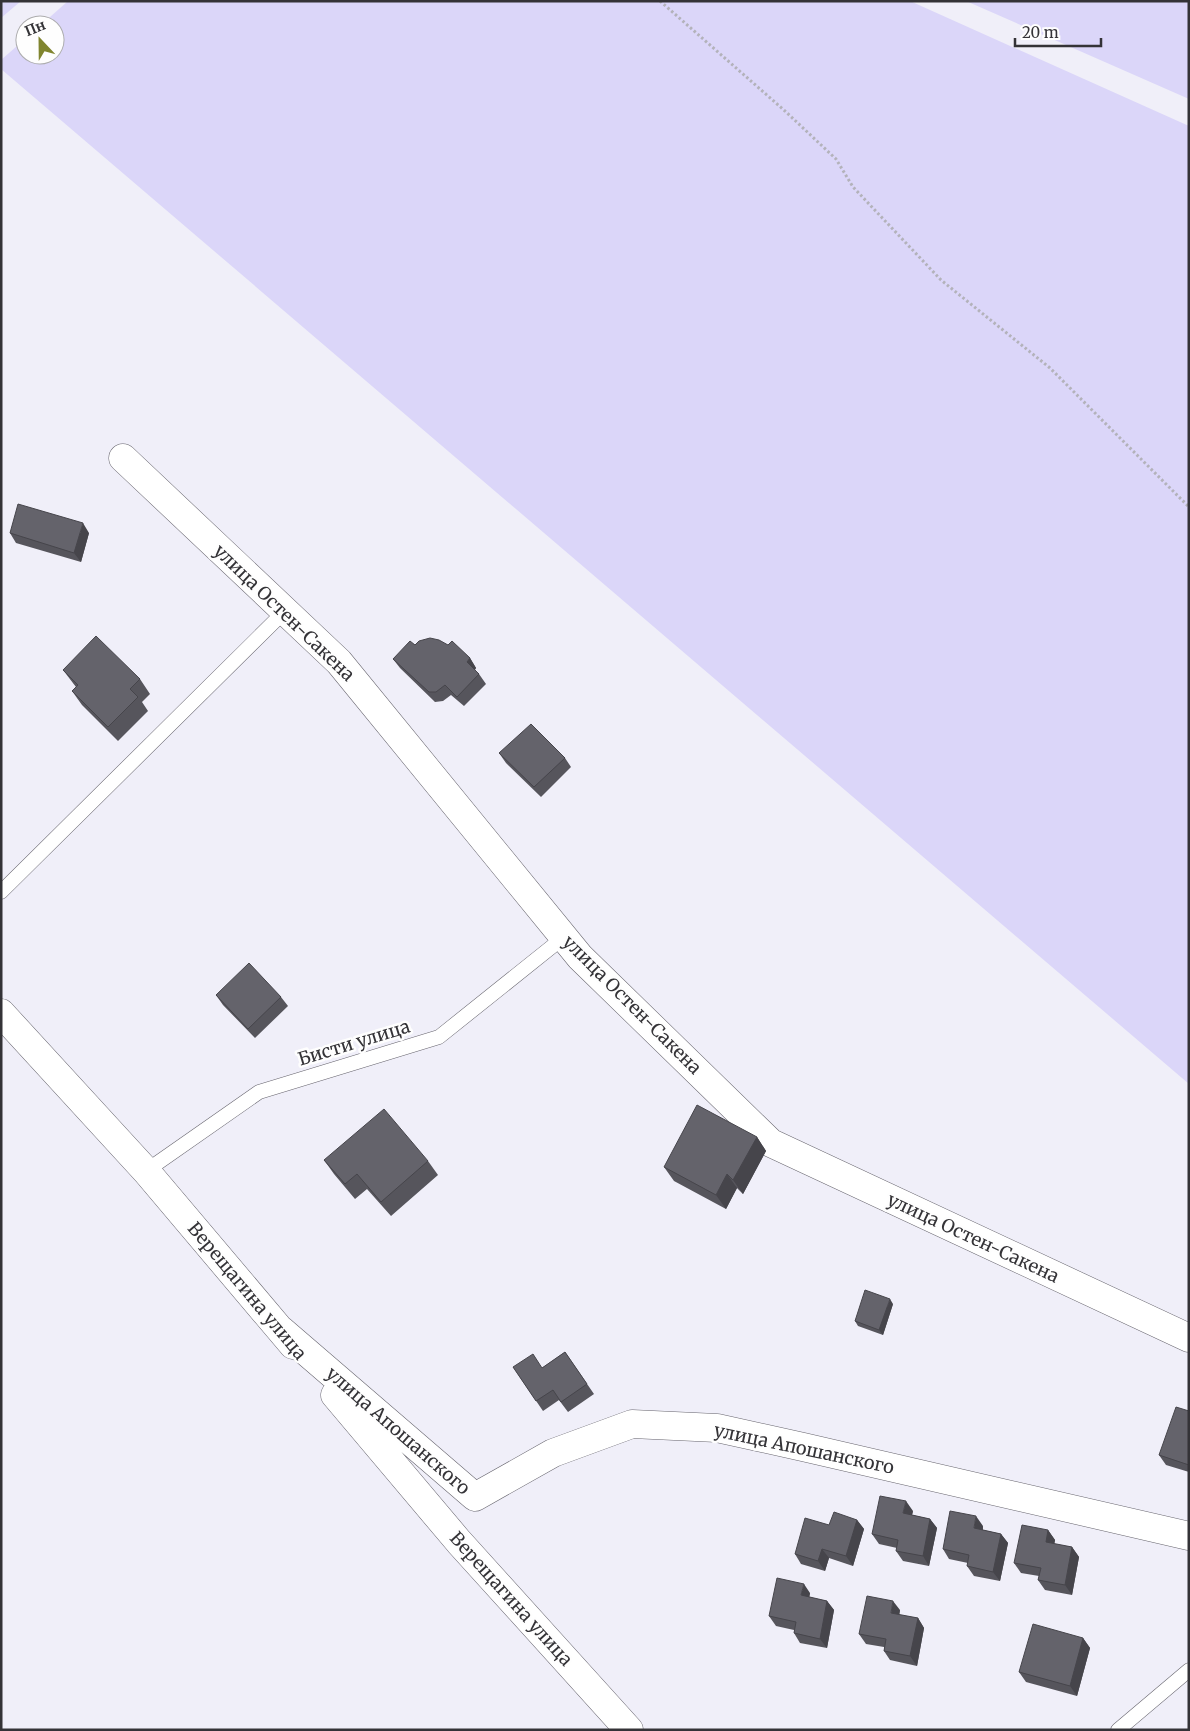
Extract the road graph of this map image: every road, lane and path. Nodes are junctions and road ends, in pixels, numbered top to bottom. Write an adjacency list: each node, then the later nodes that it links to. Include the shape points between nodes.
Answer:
1 (660, 1): 3 (path, via 836,159 852,187 941,280 1050,368)
2 (123, 458): 4 (street, улица Остен-Сакена)
3 (1189, 507)
4 (285, 611): 5 (lane); 6 (street, улица Остен-Сакена, via 339,662)
5 (1, 892)
6 (564, 937): 8 (lane, Бисти улица, via 439,1037 259,1092); 10 (street, улица Остен-Сакена, via 580,957 771,1143)
7 (1, 1013): 8 (street, Верещагина улица)
8 (146, 1171): 9 (street, Верещагина улица)
9 (281, 1330): 11 (street, улица Апошанского, via 475,1497 553,1453 632,1424 717,1428); 13 (street, Верещагина улица, via 459,1542)
10 (1189, 1338)
11 (1189, 1536)
12 (1189, 1670): 14 (lane)
13 (629, 1730)
14 (1118, 1730)

